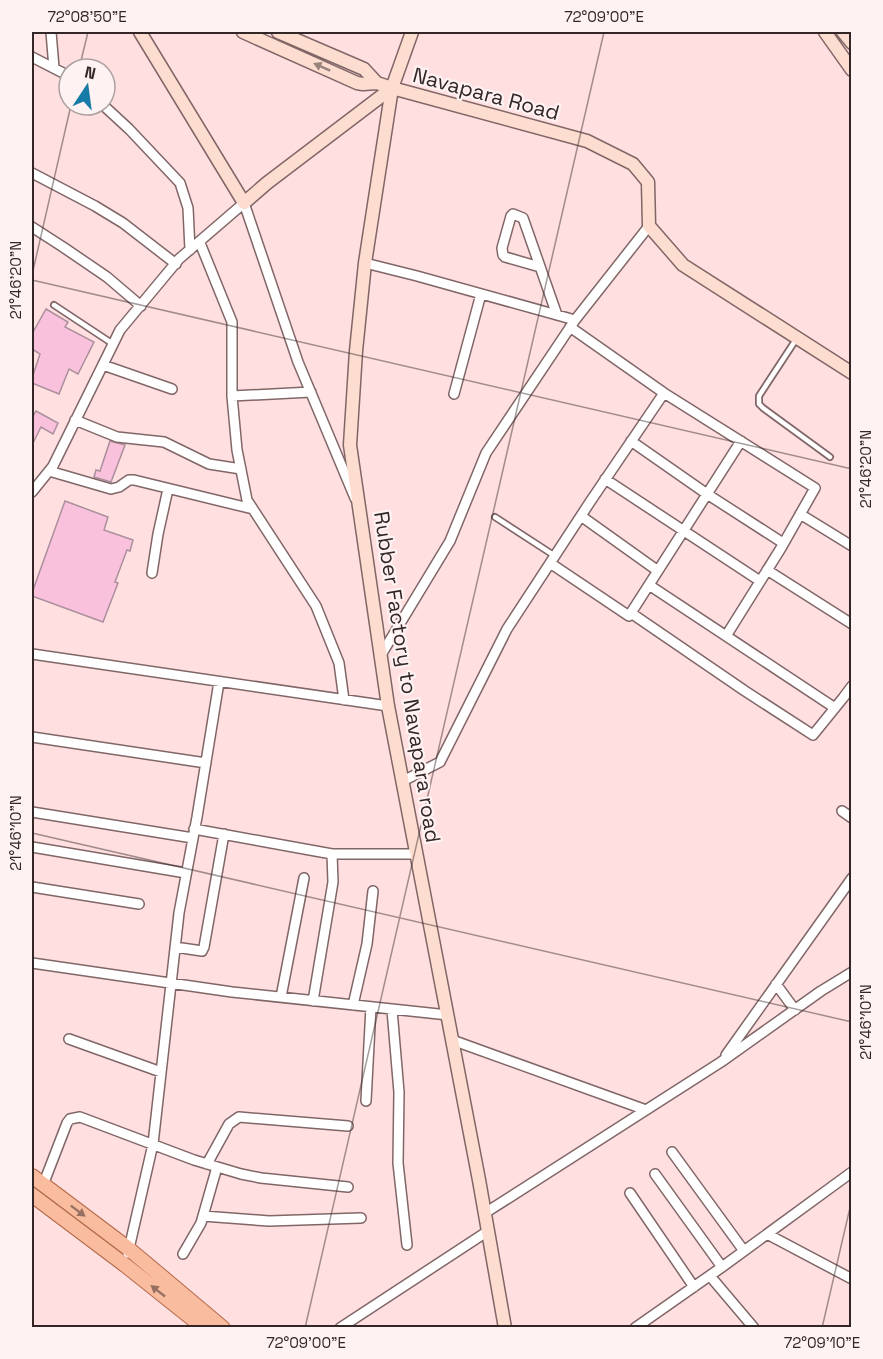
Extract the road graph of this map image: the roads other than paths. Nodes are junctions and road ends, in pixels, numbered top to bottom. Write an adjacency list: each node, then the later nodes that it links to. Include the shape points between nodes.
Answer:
1 (51, 32): 10 (street)
2 (140, 32): 17 (street)
3 (243, 32): 13 (street, one-way to 3, via 357,83)
4 (278, 32): 13 (street, via 364,69)
5 (412, 32): 14 (street, Rubber Factory to Navapara road)
6 (825, 32): 12 (street)
7 (843, 32): 8 (street)
8 (852, 43)
9 (32, 57): 10 (street)
10 (54, 68): 11 (street)
11 (57, 70)
12 (852, 70)
13 (377, 82): 14 (street)
14 (392, 88): 17 (street, Navapara Road); 18 (street, Navapara Road, via 586,141 633,164 648,182); 22 (street, Rubber Factory to Navapara road)
15 (116, 117): 21 (street, via 180,183 188,208)
16 (32, 173): 23 (street, via 123,223)
17 (244, 203): 20 (street); 35 (street)
18 (650, 226): 29 (street); 30 (street, via 683,265)
19 (32, 227): 27 (street, via 107,277)
20 (200, 243): 21 (street); 38 (street, via 232,322)
21 (190, 250): 23 (street)
22 (365, 263): 25 (street); 49 (street, Rubber Factory to Navapara road, via 350,446)
23 (176, 264): 27 (street)
24 (540, 267): 24 (street, via 502,255 513,214 523,218); 28 (street)
25 (481, 294): 28 (street); 37 (street)
26 (54, 305): 31 (lane)
27 (141, 306): 31 (street)
28 (557, 315): 29 (street)
29 (573, 323): 36 (street); 67 (street, via 486,453 450,541)
30 (796, 338): 33 (street); 42 (lane, via 759,396 759,404)
31 (113, 344): 32 (street)
32 (103, 365): 34 (street); 39 (street)
33 (852, 373)
34 (172, 389)
35 (311, 392): 38 (street); 49 (street)
36 (664, 393): 40 (street); 41 (street)
37 (454, 394)
38 (232, 396): 43 (street)
39 (75, 420): 43 (street, via 117,437 164,442 209,464); 44 (street)
40 (632, 441): 45 (street); 48 (street)
41 (741, 441): 48 (street); 51 (street, via 815,488)
42 (830, 457)
43 (241, 470): 50 (street, via 247,500)
44 (49, 471): 46 (street, via 111,489 129,480); 47 (street)
45 (605, 479): 52 (street); 54 (street)
46 (168, 489): 50 (street); 60 (street)
47 (32, 492)
48 (707, 494): 54 (street); 55 (street)
49 (359, 508): 67 (street, Rubber Factory to Navapara road)
50 (253, 509): 70 (street, via 315,606 339,663)
51 (800, 514): 55 (street); 56 (street)
52 (581, 516): 57 (street); 59 (street)
53 (495, 518): 57 (lane)
54 (684, 531): 59 (street); 61 (street)
55 (783, 543): 58 (street)
56 (852, 546)
57 (552, 560): 63 (street); 75 (street, via 507,629 440,762)
58 (767, 570): 61 (street); 64 (street)
59 (658, 571): 62 (street)
60 (152, 573)
61 (760, 581): 65 (street)
62 (649, 585): 63 (street); 65 (street)
63 (631, 614): 72 (street, via 813,735)
64 (852, 624)
65 (726, 636): 72 (street)
66 (32, 654): 68 (street)
67 (381, 655): 71 (street, Rubber Factory to Navapara road)
68 (219, 681): 70 (street); 74 (street)
69 (852, 686): 72 (street)
70 (344, 700): 71 (street)
71 (388, 706): 75 (street, Rubber Factory to Navapara road)
72 (835, 708)
73 (32, 737): 74 (street)
74 (206, 763): 79 (street)
75 (403, 781): 83 (street, Rubber Factory to Navapara road)
76 (842, 811): 78 (street)
77 (32, 812): 79 (street)
78 (852, 818)
79 (194, 834): 80 (street); 84 (street)
80 (224, 834): 82 (street); 90 (street, via 204,947 202,951)
81 (32, 847): 84 (street)
82 (332, 854): 83 (street); 96 (street, via 333,882)
83 (417, 854): 101 (street, Rubber Factory to Navapara road)
84 (186, 873): 90 (street)
85 (304, 879): 95 (street)
86 (852, 879): 94 (street)
87 (32, 887): 89 (street)
88 (373, 891): 97 (street, via 367,944)
89 (139, 904)
90 (175, 947): 93 (street)
91 (32, 963): 93 (street)
92 (852, 972): 100 (street)
93 (171, 983): 95 (street); 105 (street)
94 (776, 984): 100 (street); 104 (street)
95 (281, 998): 96 (street)
96 (314, 1001): 97 (street)
97 (353, 1005): 98 (street)
98 (371, 1007): 99 (street); 106 (street)
99 (392, 1010): 101 (street); 124 (street, via 398,1074 398,1163)
100 (795, 1010): 104 (street)
101 (448, 1016): 103 (street, Rubber Factory to Navapara road)
102 (69, 1039): 105 (street)
103 (452, 1040): 107 (street); 119 (street, Rubber Factory to Navapara road)
104 (722, 1062): 107 (street)
105 (161, 1072): 109 (street)
106 (366, 1101)
107 (646, 1110): 119 (street)
108 (348, 1126): 111 (street, via 239,1117 229,1124)
109 (153, 1144): 111 (street); 115 (street, via 74,1117 67,1123); 125 (street)
110 (672, 1152): 126 (street)
111 (212, 1165): 116 (street, via 261,1178); 120 (street)
112 (852, 1172): 123 (street)
113 (655, 1174): 129 (street)
114 (32, 1176): 115 (main road)
115 (43, 1185): 125 (main road, one-way to 125)
116 (348, 1187)
117 (630, 1193): 132 (street)
118 (32, 1195): 128 (main road)
119 (485, 1213): 122 (street, Rubber Factory to Navapara road)
120 (203, 1216): 121 (street, via 269,1221); 127 (street)
121 (361, 1218)
122 (488, 1231): 135 (street); 136 (street, Rubber Factory to Navapara road)
123 (767, 1234): 126 (street); 131 (street)
124 (407, 1245)
125 (129, 1249): 128 (street); 134 (main road)
126 (744, 1251): 129 (street)
127 (183, 1254)
128 (125, 1265): 133 (main road, one-way to 128)
129 (722, 1267): 130 (street)
130 (710, 1276): 132 (street); 138 (street)
131 (852, 1279)
132 (694, 1287): 137 (street)
133 (204, 1328)
134 (223, 1328)
135 (340, 1328)
136 (505, 1328)
137 (635, 1328)
138 (754, 1328)

